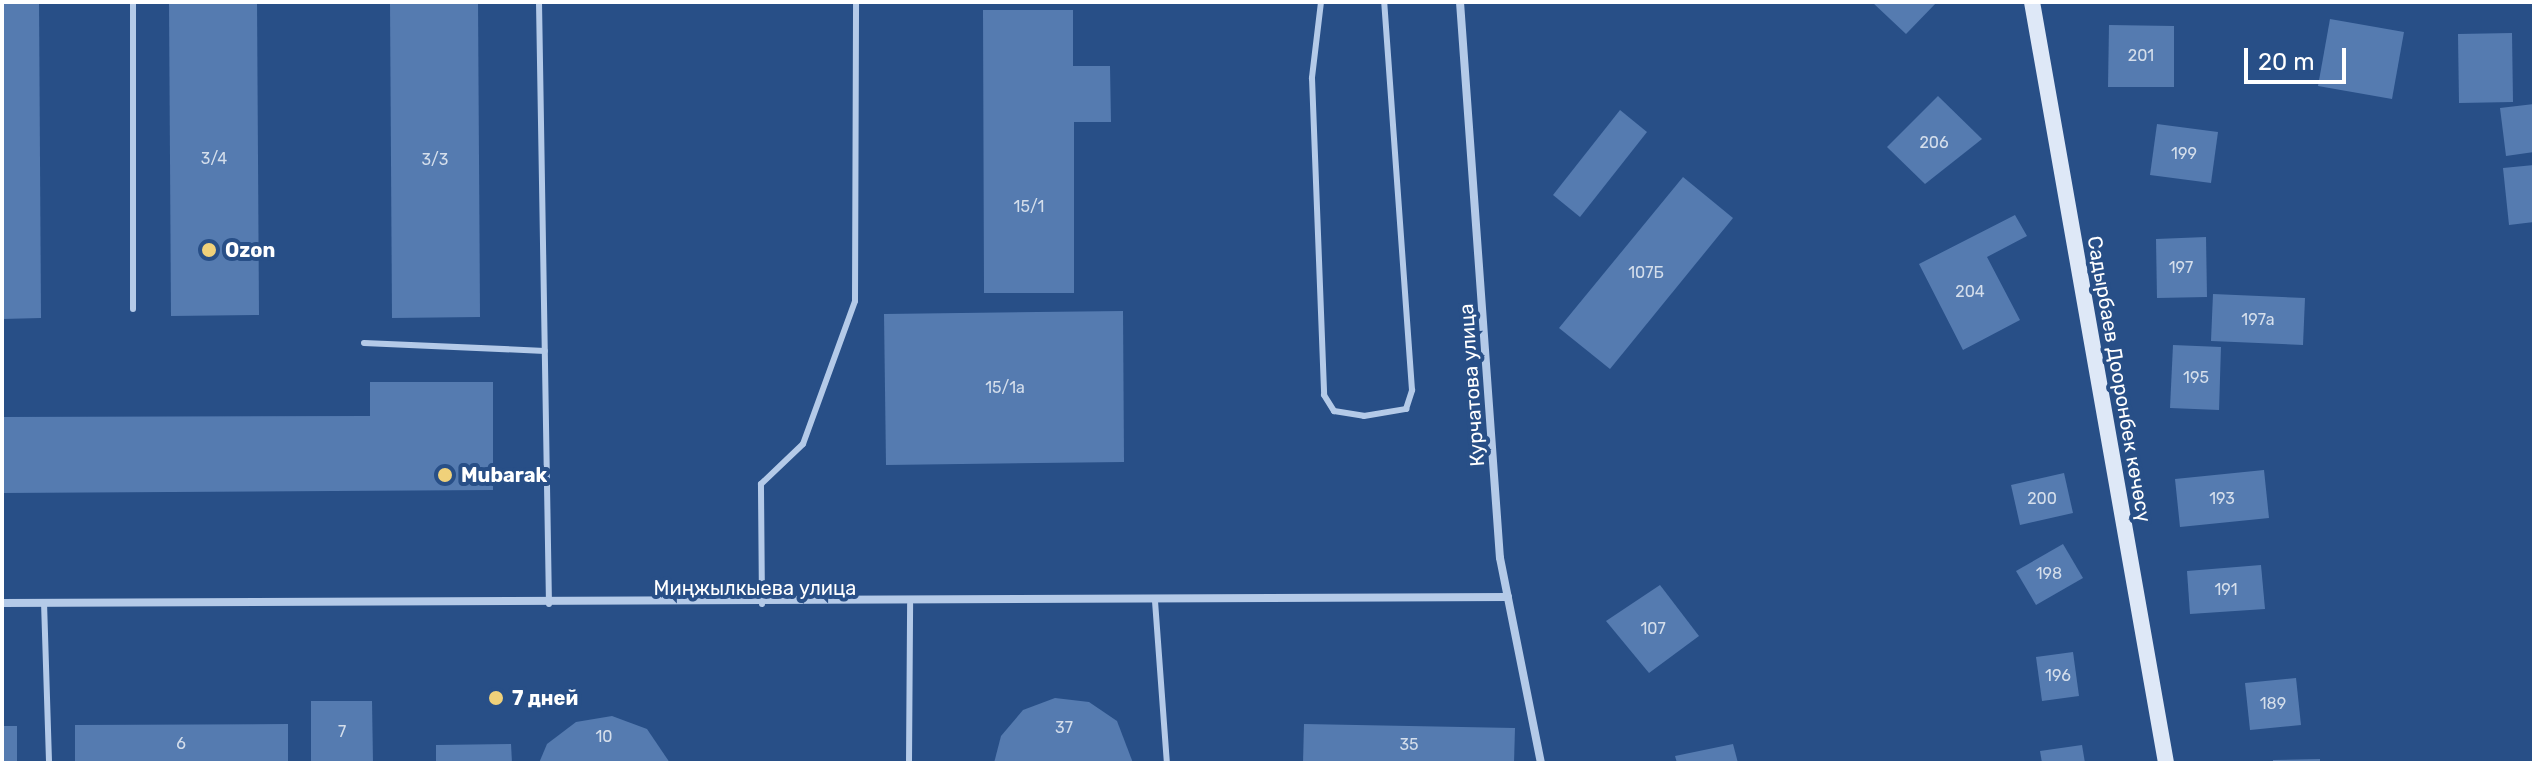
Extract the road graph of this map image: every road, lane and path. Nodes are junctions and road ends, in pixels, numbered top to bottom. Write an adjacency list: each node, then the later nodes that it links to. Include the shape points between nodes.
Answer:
1 (133, 2): 8 (lane)
2 (539, 2): 10 (lane)
3 (1321, 2): 4 (lane, via 1312,78 1324,395 1334,411 1364,416 1406,409 1412,390)
4 (1384, 2)
5 (1460, 2): 11 (street, Курчатова улица)
6 (2032, 2): 22 (main road, Садырбаев Дооронбек көчөсү)
7 (856, 3): 16 (lane, via 855,301 803,444 761,484)
8 (133, 309)
9 (364, 343): 10 (lane)
10 (545, 351): 15 (lane)
11 (1508, 597): 12 (street, Миңжылкыева улица); 21 (street, Курчатова улица)
12 (1155, 601): 17 (street, Миңжылкыева улица); 20 (lane)
13 (44, 602): 14 (street, Миңжылкыева улица); 15 (street, Миңжылкыева улица); 18 (lane)
14 (2, 603)
15 (549, 604): 16 (street, Миңжылкыева улица)
16 (762, 604): 17 (street, Миңжылкыева улица)
17 (910, 604): 19 (lane)
18 (49, 763)
19 (909, 763)
20 (1167, 763)
21 (1541, 763)
22 (2166, 763)

